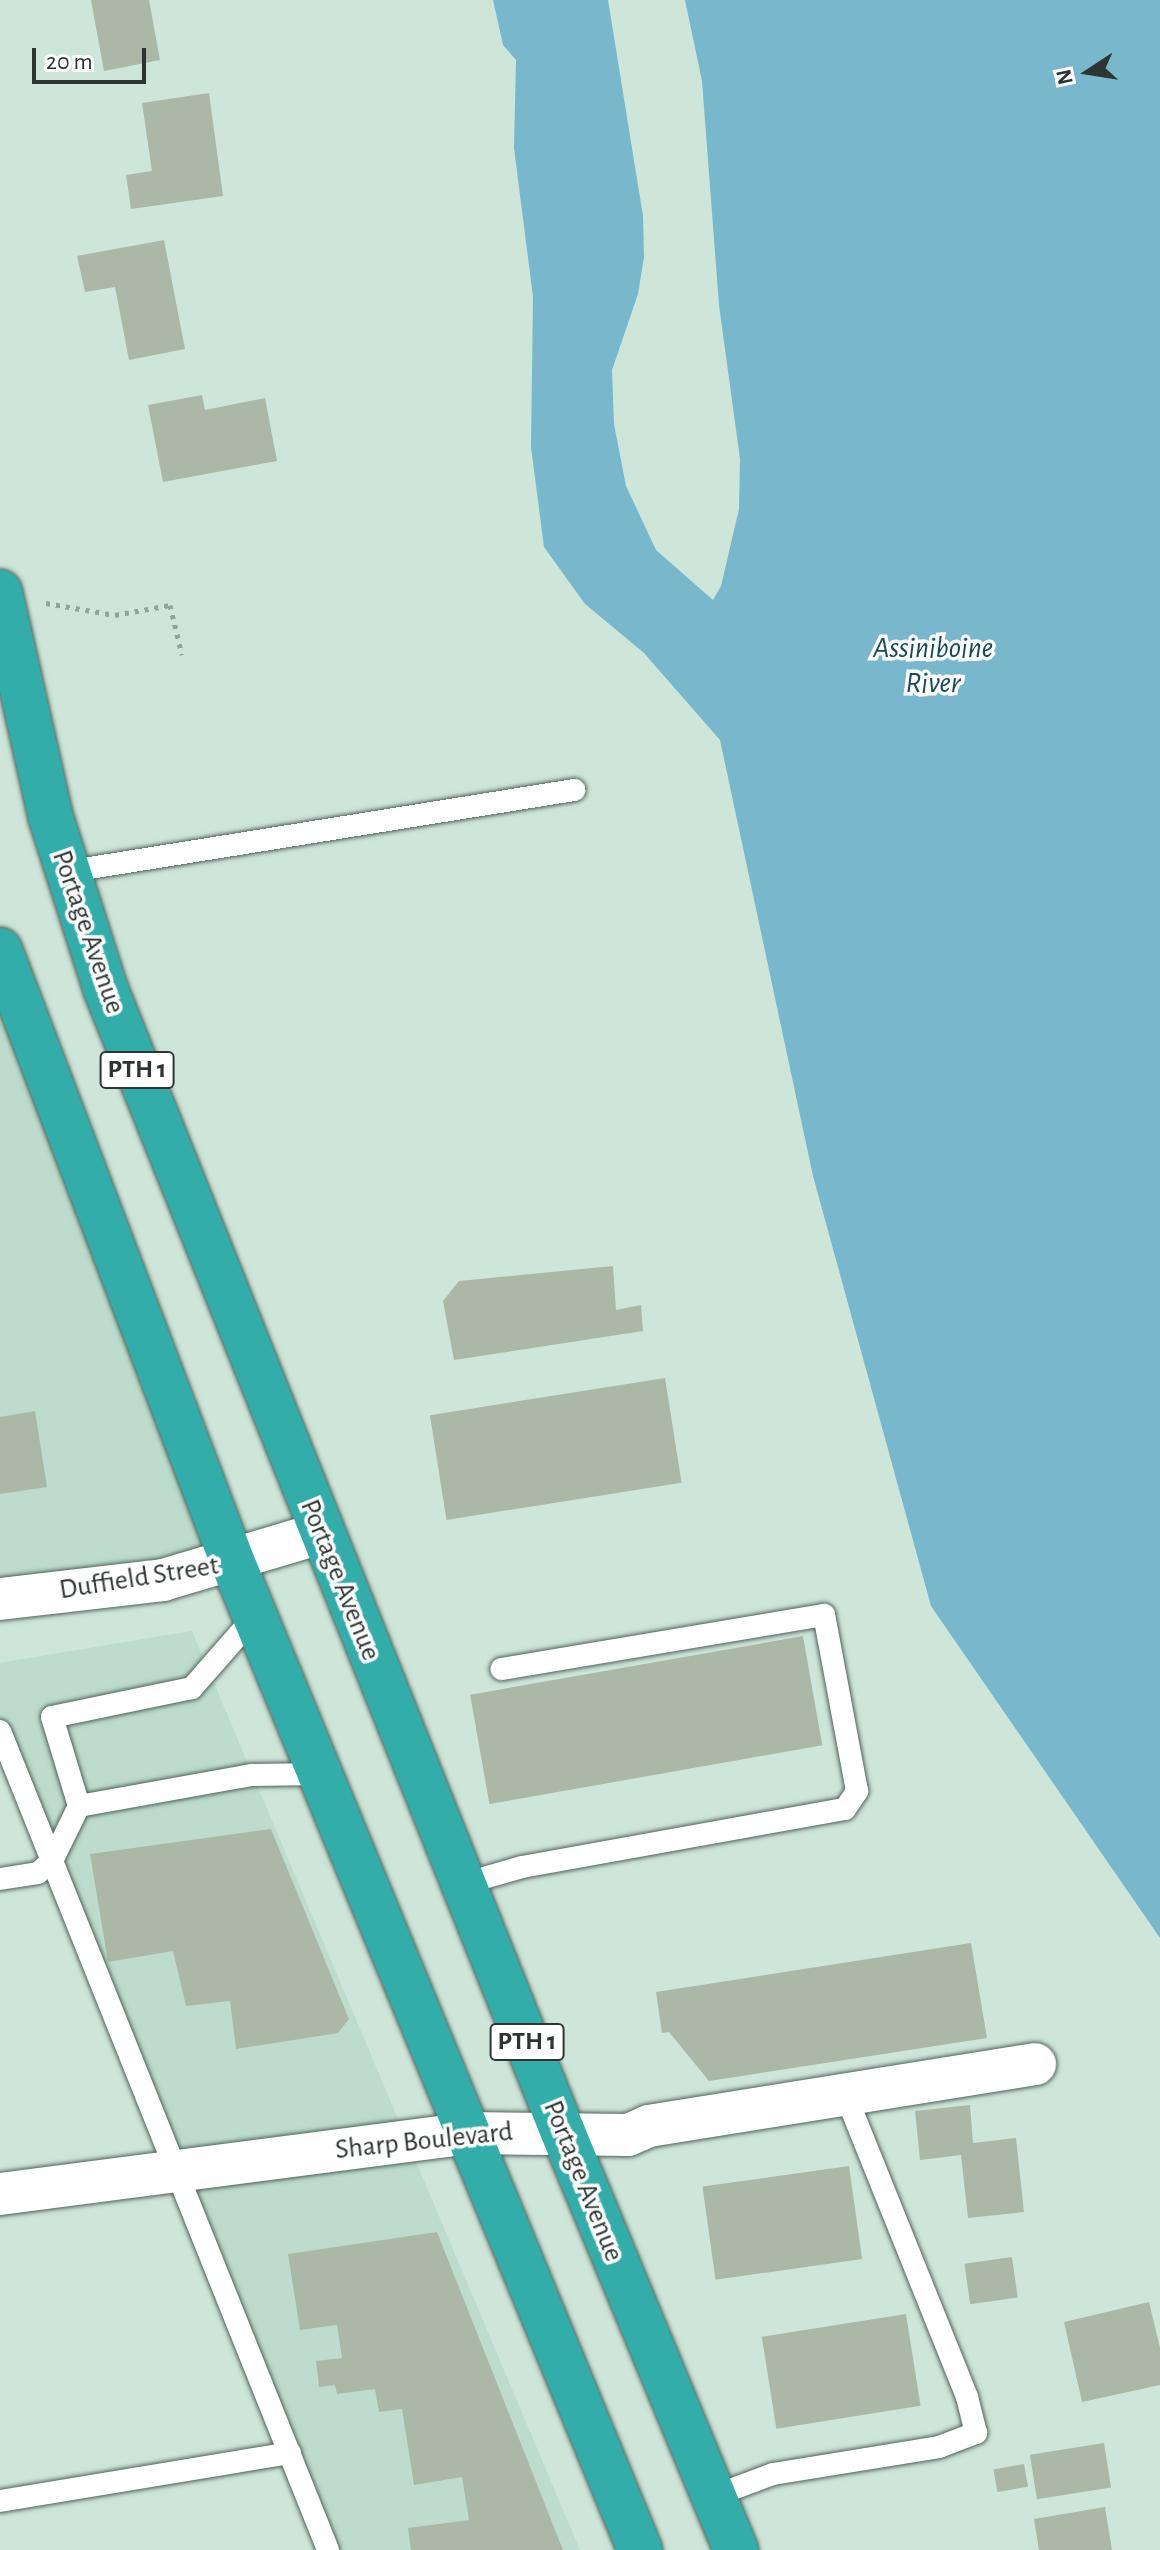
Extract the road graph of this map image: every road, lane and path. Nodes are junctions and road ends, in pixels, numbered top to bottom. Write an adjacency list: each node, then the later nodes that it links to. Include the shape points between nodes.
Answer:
1 (0, 592): 5 (highway, Portage Avenue / PTH 1)
2 (46, 603): 3 (path, via 115,615 170,605)
3 (182, 655)
4 (574, 790): 5 (lane)
5 (65, 872): 7 (highway, Portage Avenue / PTH 1, via 106,990)
6 (0, 950): 8 (highway)
7 (321, 1533): 8 (street, Duffield Street); 17 (highway, Portage Avenue / PTH 1)
8 (233, 1563): 9 (street, Duffield Street, via 163,1580); 10 (highway)
9 (0, 1599)
10 (255, 1616): 13 (highway); 14 (lane, via 192,1688 52,1717)
11 (501, 1669): 17 (lane, via 824,1615 857,1791 845,1809 522,1867)
12 (0, 1731): 15 (lane)
13 (319, 1774): 14 (lane, via 252,1775); 21 (highway)
14 (79, 1806): 15 (lane)
15 (52, 1861): 16 (lane, via 38,1873); 22 (lane)
16 (0, 1879)
17 (463, 1884): 20 (highway, Portage Avenue / PTH 1)
18 (1035, 2064): 19 (street, Sharp Boulevard)
19 (845, 2093): 20 (street, Sharp Boulevard, via 649,2126 628,2135); 25 (lane, via 956,2368 976,2433 939,2447 773,2474)
20 (562, 2130): 21 (street, Sharp Boulevard); 25 (highway, Portage Avenue / PTH 1)
21 (468, 2133): 22 (street, Sharp Boulevard); 28 (highway)
22 (173, 2167): 23 (street, Sharp Boulevard); 24 (lane)
23 (0, 2194)
24 (290, 2453): 26 (lane); 27 (lane)
25 (714, 2496): 29 (highway, Portage Avenue / PTH 1)
26 (0, 2501)
27 (328, 2550)
28 (640, 2550)
29 (736, 2550)

